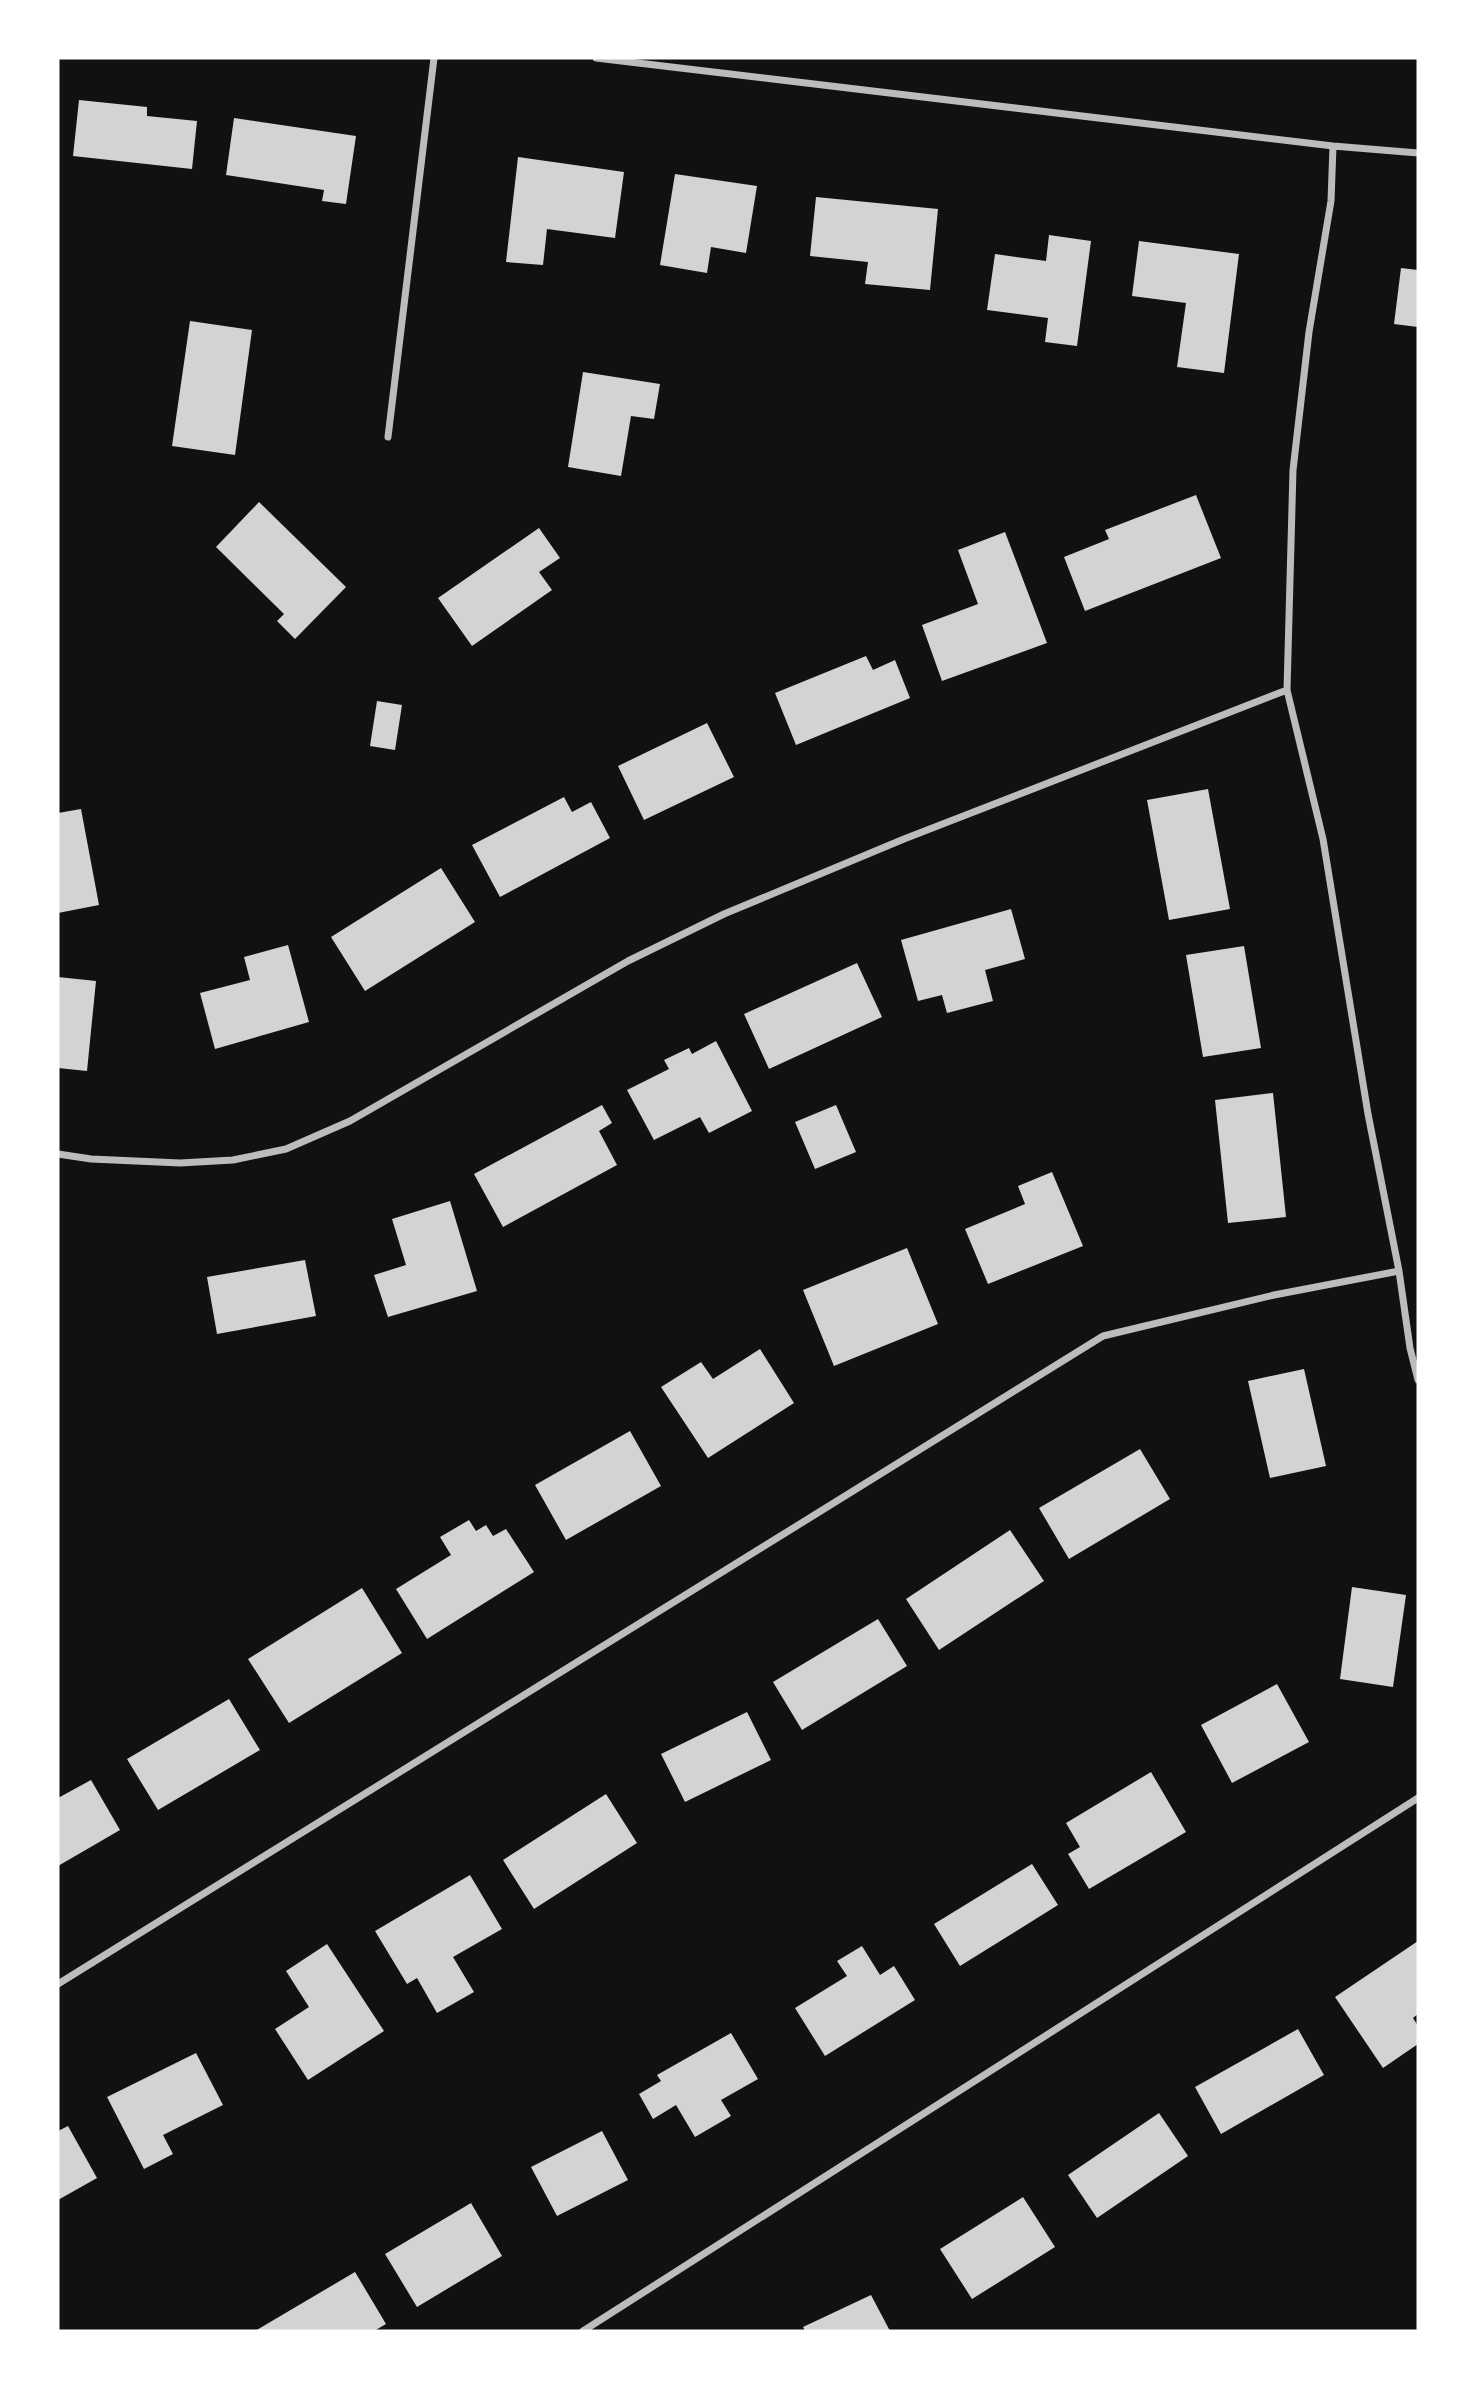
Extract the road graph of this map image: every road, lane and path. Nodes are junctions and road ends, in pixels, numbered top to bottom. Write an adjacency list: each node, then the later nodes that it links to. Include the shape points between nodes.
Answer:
1 (434, 58): 5 (street)
2 (596, 58): 3 (street)
3 (1333, 146): 4 (street); 6 (street, via 1331,201 1309,331 1293,470)
4 (1418, 153)
5 (388, 437)
6 (1287, 690): 7 (street, via 724,914 628,961 350,1121 286,1149 233,1160 180,1163); 8 (street, via 1323,839)
7 (58, 1154)
8 (1399, 1271): 9 (street); 11 (street, via 1103,1336)
9 (1418, 1380)
10 (1418, 1798): 12 (street)
11 (58, 1984)
12 (583, 2331)

